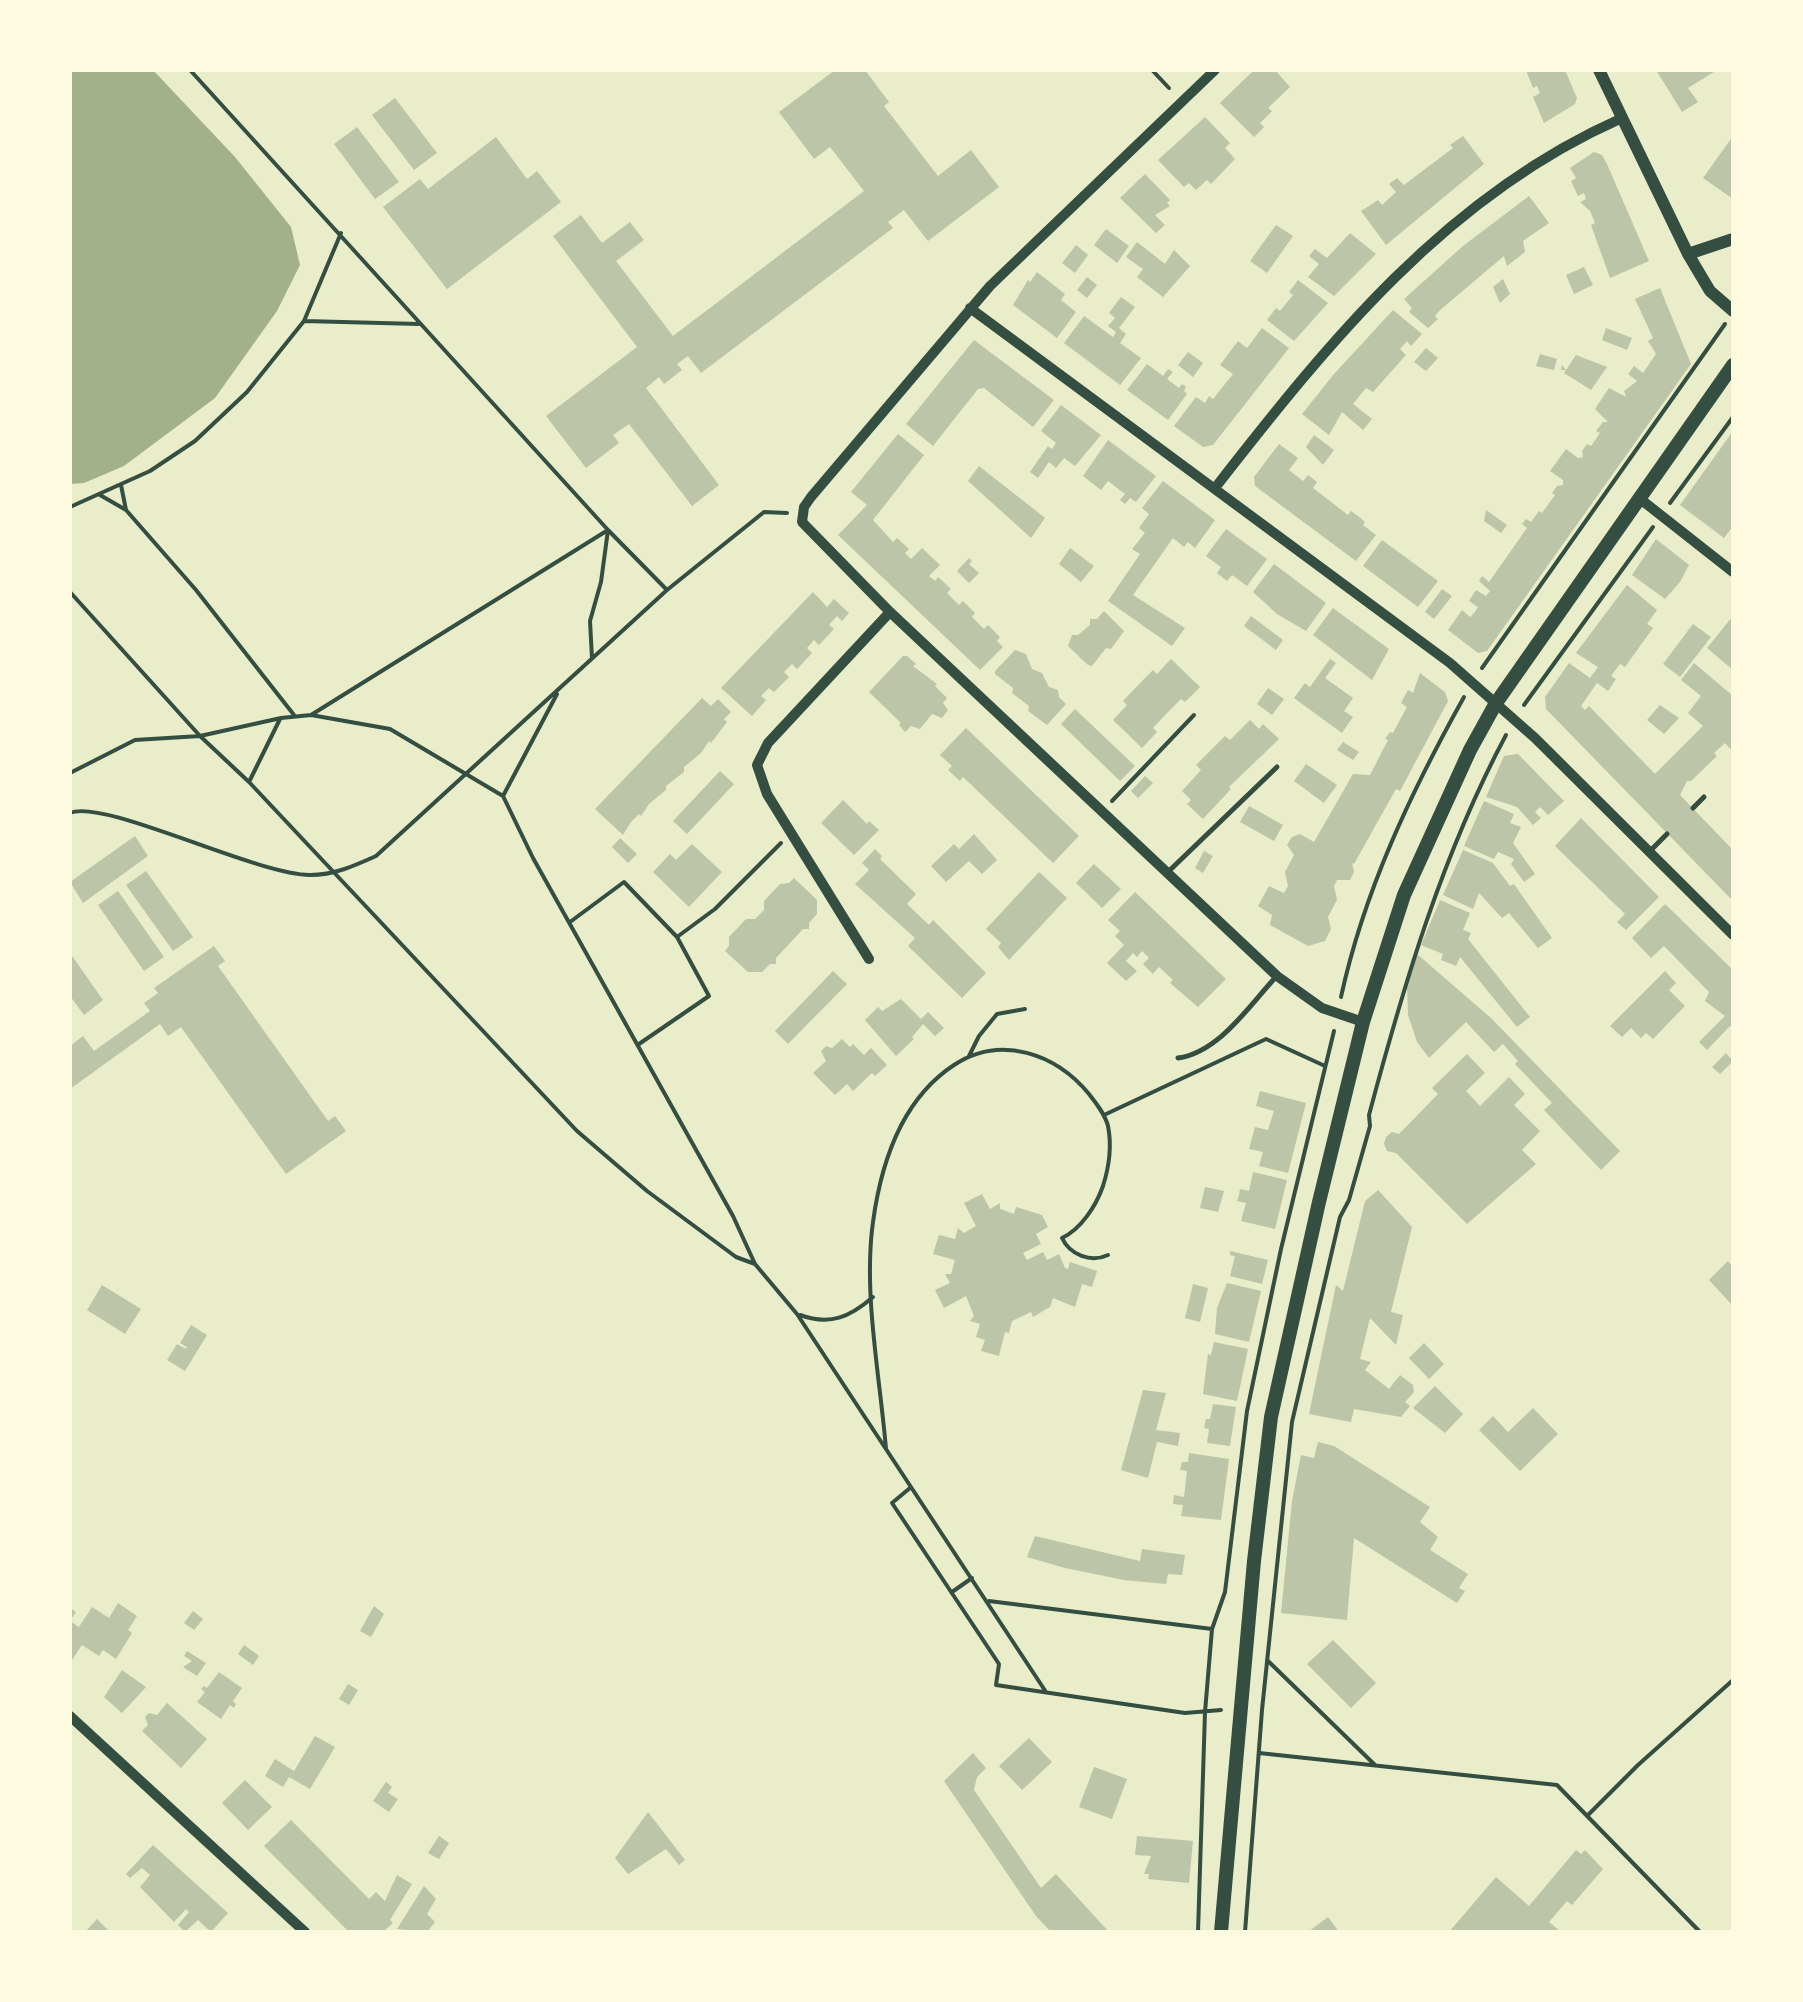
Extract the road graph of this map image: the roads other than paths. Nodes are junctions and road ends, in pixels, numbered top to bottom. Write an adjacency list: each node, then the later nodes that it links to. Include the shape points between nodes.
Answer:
1 (1215, 70): 6 (street)
2 (1599, 70): 3 (street)
3 (1620, 118): 5 (street); 9 (street, via 1576,138 1425,247 1309,367)
4 (1733, 239): 5 (street)
5 (1688, 254): 7 (street)
6 (970, 308): 9 (street); 12 (street, via 802,514 806,529)
7 (1733, 312)
8 (1733, 365): 10 (main road)
9 (1215, 488): 13 (street)
10 (1639, 498): 11 (street); 13 (main road)
11 (1733, 572)
12 (890, 612): 19 (street); 21 (street, via 768,743 758,765 762,784)
13 (1496, 703): 18 (street); 23 (main road, via 1404,895)
14 (1277, 767): 19 (lane)
15 (1704, 797): 16 (lane)
16 (1693, 808)
17 (1667, 834): 18 (lane)
18 (1650, 852): 20 (street)
19 (1166, 873): 22 (street)
20 (1732, 934)
21 (870, 959)
22 (1277, 976): 23 (street, via 1337,1016); 24 (lane, via 1213,1043)
23 (1363, 1022): 27 (main road, via 1271,1418)
24 (1178, 1058)
25 (70, 1716): 26 (street)
26 (305, 1932)
27 (1221, 1932)

